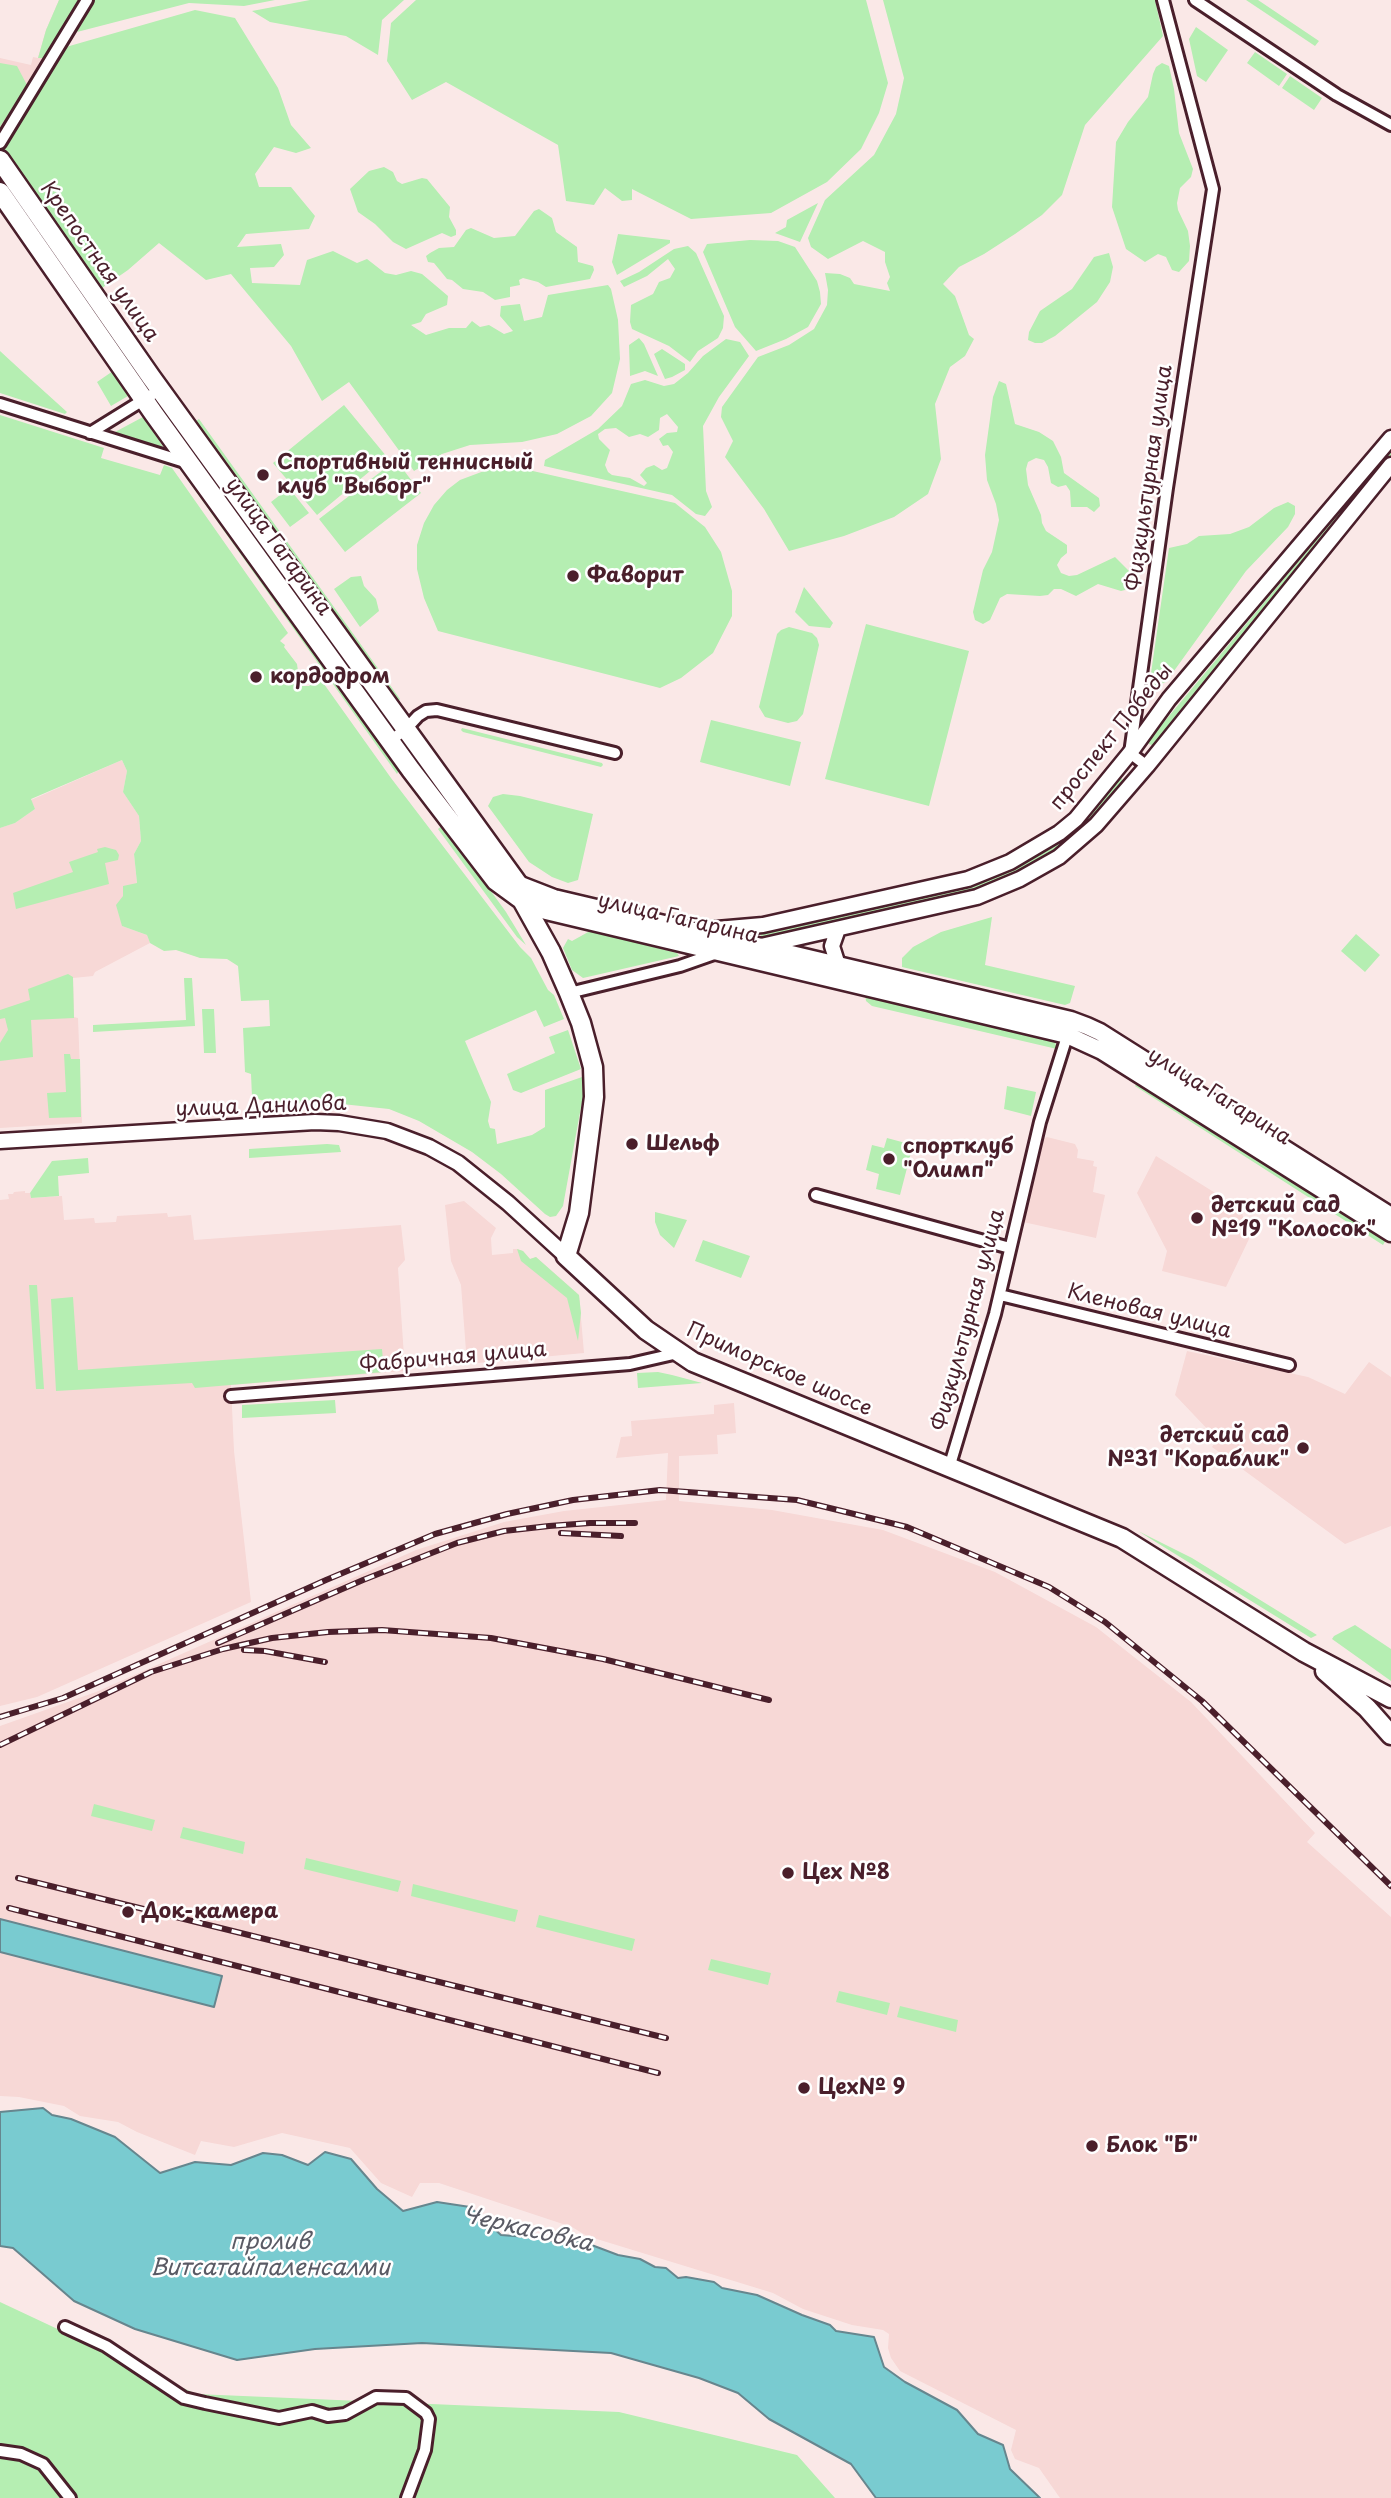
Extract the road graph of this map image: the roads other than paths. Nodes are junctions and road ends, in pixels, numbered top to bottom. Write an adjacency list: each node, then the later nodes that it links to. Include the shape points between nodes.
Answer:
1 (86, 0): 5 (street)
2 (1163, 0): 18 (street, Физкультурная улица, via 1213,189)
3 (1195, 0): 4 (street, via 1337,95)
4 (1391, 125)
5 (0, 143)
6 (0, 160): 8 (main road, Крепостная улица)
7 (0, 192): 9 (main road, Крепостная улица)
8 (161, 389): 9 (street); 15 (main road, улица Гагарина)
9 (145, 400): 11 (street); 13 (main road, улица Гагарина)
10 (0, 404): 11 (street)
11 (90, 433): 13 (street)
12 (1391, 438): 18 (street, проспект Победы, via 1168,699)
13 (190, 463): 16 (main road, улица Гагарина)
14 (1391, 464): 19 (street, проспект Победы)
15 (406, 729): 16 (street); 17 (street, via 426,710 437,710); 20 (main road, улица Гагарина)
16 (390, 741): 20 (main road, улица Гагарина, via 496,881)
17 (615, 753)
18 (1130, 753): 19 (street); 21 (street, проспект Победы, via 1076,819 1010,862 968,879)
19 (1147, 766): 22 (street, проспект Победы, via 1086,834 1059,857 1020,879 977,897)
20 (520, 892): 23 (main road, улица Гагарина); 25 (main road, улица Гагарина, via 546,911); 28 (main road)
21 (761, 925): 23 (street, проспект Победы); 24 (street, via 756,932)
22 (838, 929): 24 (street, проспект Победы); 27 (street, via 832,946)
23 (691, 930): 24 (main road, улица Гагарина)
24 (761, 946): 25 (street, проспект Победы); 26 (street); 27 (main road, улица Гагарина)
25 (720, 952): 26 (main road, улица Гагарина); 28 (street)
26 (767, 963): 29 (main road, улица Гагарина)
27 (838, 965): 29 (main road, улица Гагарина)
28 (569, 993): 35 (main road, via 593,1068 594,1097 579,1213)
29 (1069, 1028): 32 (main road, улица Гагарина, via 1100,1032); 33 (main road, улица Гагарина); 34 (street, Физкультурная улица, via 1040,1122)
30 (0, 1141): 35 (street, улица Данилова, via 315,1122 387,1131 458,1163)
31 (816, 1195): 34 (street)
32 (1391, 1216)
33 (1391, 1233)
34 (1010, 1248): 36 (street, Физкультурная улица)
35 (566, 1256): 37 (main road, Приморское шоссе, via 624,1311)
36 (1000, 1295): 38 (street, Кленовая улица); 40 (street, Физкультурная улица)
37 (678, 1353): 39 (street, Фабричная улица, via 630,1364); 40 (main road, Приморское шоссе)
38 (1289, 1365)
39 (231, 1396)
40 (949, 1468): 41 (main road, Приморское шоссе, via 1122,1538)
41 (1304, 1652): 42 (main road, Приморское шоссе); 43 (main road, Приморское шоссе)
42 (1391, 1699)
43 (1391, 1735)
44 (65, 2327): 47 (street, via 106,2346 184,2398 205,2403 279,2418 312,2411 328,2416 345,2414 376,2397 405,2398 429,2420 425,2449)
45 (0, 2451): 46 (street, via 43,2464)
46 (70, 2498)
47 (407, 2498)

